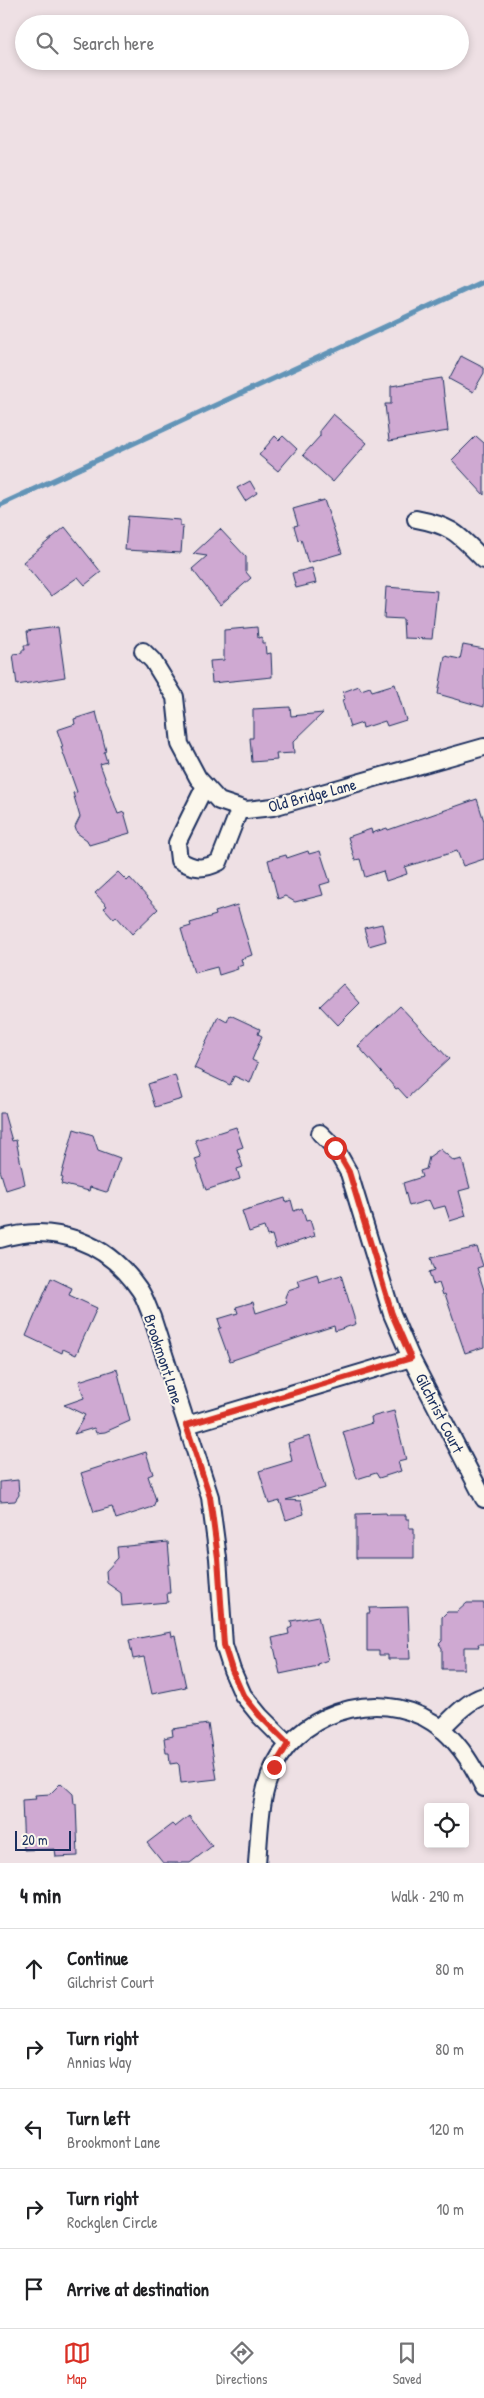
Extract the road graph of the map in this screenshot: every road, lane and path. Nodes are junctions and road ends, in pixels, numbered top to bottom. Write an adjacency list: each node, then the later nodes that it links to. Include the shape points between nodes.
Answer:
1 (416, 519): 2 (street, via 441,523 459,534)
2 (484, 560)
3 (143, 651): 5 (street, Old Bridge Lane, via 175,697 180,744)
4 (484, 747): 6 (street, Old Bridge Lane, via 273,807)
5 (205, 786): 6 (street, Old Bridge Lane, via 219,801); 6 (street, via 177,843 179,860 192,868 206,868 219,862)
6 (240, 808)
7 (320, 1133): 9 (street, Gilchrist Court, via 335,1148 349,1172 392,1314)
8 (0, 1239): 10 (street, Brookmont Lane, via 18,1233 46,1232 75,1237 101,1250 123,1268 140,1291 152,1317)
9 (411, 1358): 10 (street); 11 (street, Gilchrist Court)
10 (186, 1425): 14 (street, Brookmont Lane, via 210,1497 224,1645 243,1695)
11 (484, 1499)
12 (484, 1696): 13 (street)
13 (441, 1729): 14 (street, via 417,1714 390,1707 361,1706 334,1712 309,1726); 15 (street)
14 (288, 1744): 17 (street, via 264,1792)
15 (480, 1766): 16 (street)
16 (484, 1788)
17 (257, 1863)

